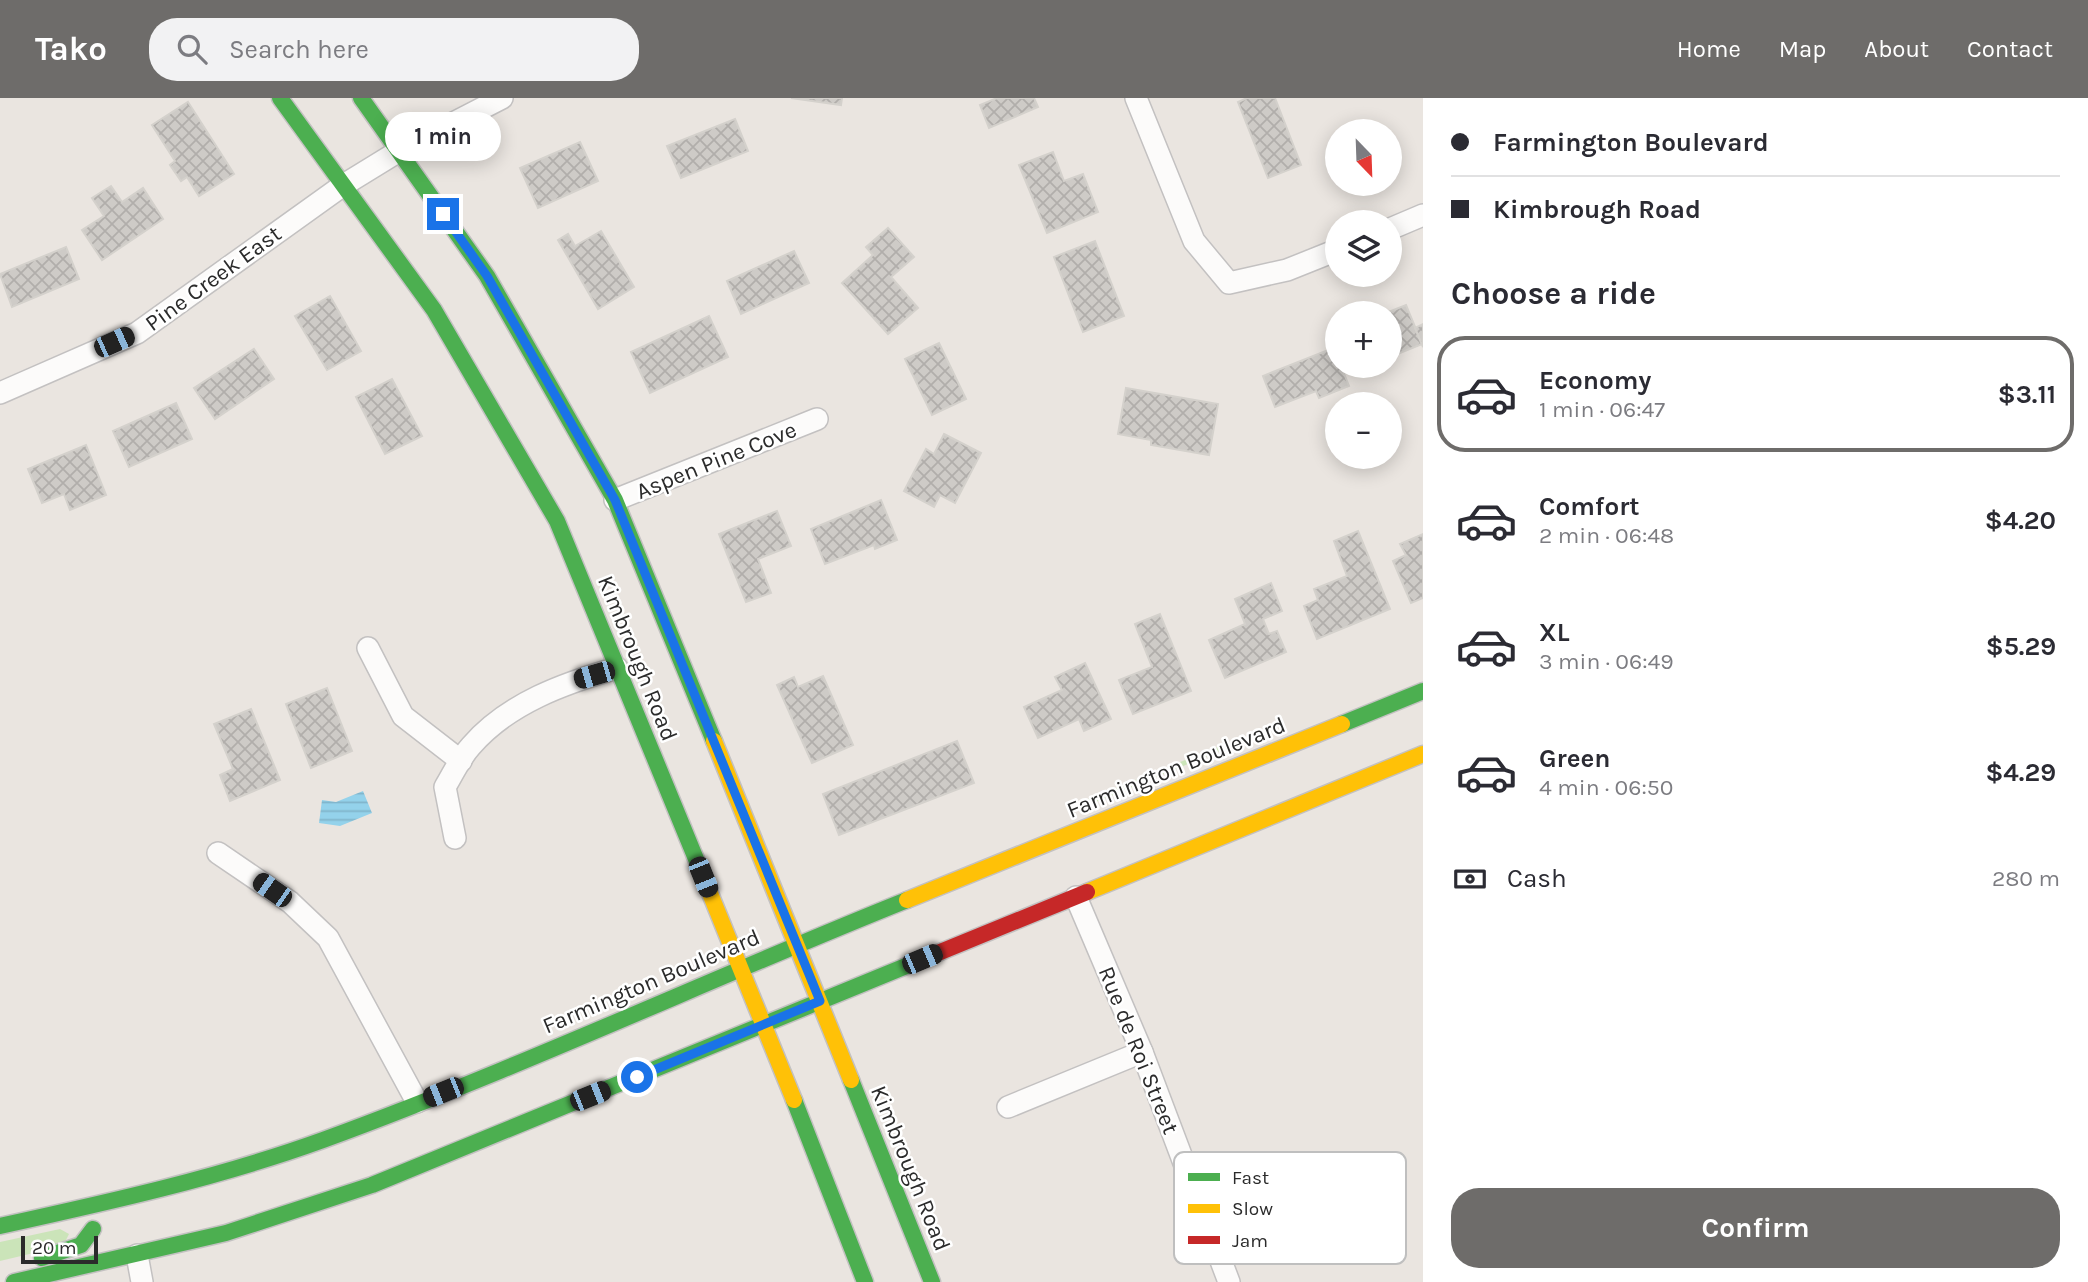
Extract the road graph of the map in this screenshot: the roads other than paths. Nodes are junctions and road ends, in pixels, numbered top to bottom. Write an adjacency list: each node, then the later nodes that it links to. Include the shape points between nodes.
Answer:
1 (280, 98): 6 (main road, Kimbrough Road)
2 (361, 98): 5 (main road, Kimbrough Road)
3 (502, 98): 5 (street, Pine Creek East)
4 (1136, 98): 9 (street, via 1194,241 1229,283 1287,270)
5 (399, 151): 6 (street, Pine Creek East); 12 (main road, Kimbrough Road, via 487,276)
6 (342, 186): 10 (street, Pine Creek East, via 137,332); 14 (main road, Kimbrough Road, via 434,310 557,521)
7 (1423, 215): 8 (street)
8 (1402, 224)
9 (1325, 255)
10 (0, 393)
11 (817, 419): 12 (street, Aspen Pine Cove)
12 (615, 500): 21 (main road, Kimbrough Road)
13 (368, 648): 17 (street, via 403,716)
14 (617, 668): 17 (street, via 570,681 511,711 470,746); 22 (main road, Kimbrough Road)
15 (1423, 691): 21 (main road, Farmington Boulevard)
16 (1423, 754): 20 (main road)
17 (461, 761): 18 (street, via 445,788)
18 (455, 838)
19 (218, 853): 26 (street, via 290,902 328,938)
20 (1076, 897): 23 (main road); 25 (street, Rue de Roi Street)
21 (797, 944): 22 (main road, Farmington Boulevard); 23 (main road, Kimbrough Road)
22 (740, 970): 24 (main road, Kimbrough Road); 26 (main road, Farmington Boulevard)
23 (820, 1001): 24 (main road); 39 (main road, Kimbrough Road)
24 (764, 1025): 32 (main road, via 372,1185 226,1233); 38 (main road, Kimbrough Road)
25 (1142, 1052): 27 (street); 28 (street, Rue de Roi Street)
26 (417, 1102): 29 (main road, Farmington Boulevard, via 249,1164)
27 (1009, 1107)
28 (1180, 1152)
29 (89, 1207): 30 (main road, Farmington Boulevard); 31 (main road)
30 (0, 1226)
31 (93, 1229): 33 (main road, via 69,1252); 35 (main road)
32 (137, 1255): 35 (main road); 37 (street)
33 (23, 1262)
34 (1222, 1264): 40 (street, Rue de Roi Street)
35 (99, 1273): 36 (main road)
36 (15, 1282)
37 (142, 1282)
38 (865, 1282)
39 (932, 1282)
40 (1229, 1282)

